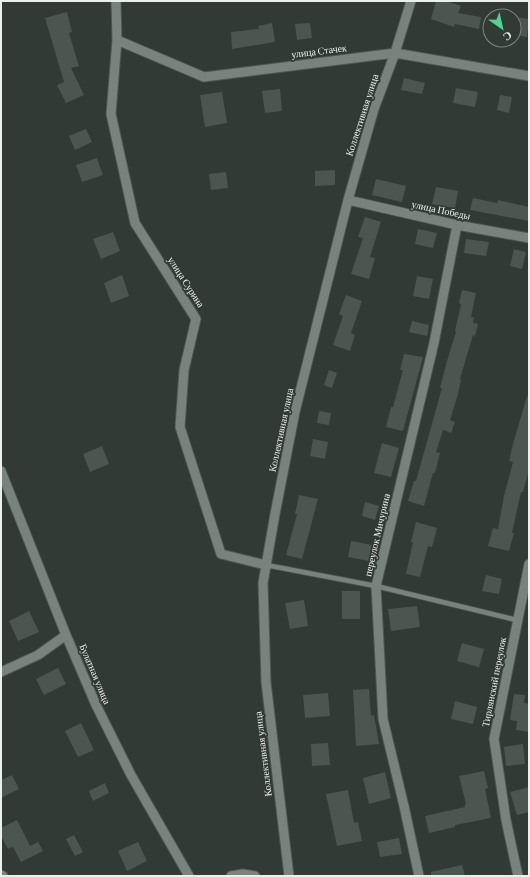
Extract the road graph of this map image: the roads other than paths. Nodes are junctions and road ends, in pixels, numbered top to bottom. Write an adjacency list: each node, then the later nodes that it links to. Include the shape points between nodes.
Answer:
1 (116, 1): 3 (street, улица Сурина)
2 (411, 1): 4 (street, Коллективная улица)
3 (117, 40): 4 (street, улица Стачек, via 204,77); 11 (street, улица Сурина, via 111,114 136,223 196,319 184,370 180,427 221,554)
4 (395, 52): 5 (street, улица Стачек); 6 (street, Коллективная улица, via 374,109)
5 (529, 76)
6 (348, 200): 7 (street, улица Победы); 11 (street, Коллективная улица, via 296,412)
7 (456, 225): 8 (street, улица Победы); 12 (street, переулок Мичурина, via 434,343)
8 (529, 238)
9 (1, 471): 14 (street, Булатная улица)
10 (529, 564): 13 (street, Тирлянский переулок)
11 (266, 565): 12 (lane); 19 (street, Коллективная улица, via 263,583 266,682)
12 (376, 586): 13 (lane); 20 (street, переулок Мичурина, via 383,719)
13 (517, 620): 21 (street, Тирлянский переулок, via 494,739 506,820)
14 (66, 634): 15 (street, via 38,655); 16 (street, Булатная улица, via 96,705 130,775)
15 (1, 672)
16 (189, 876)
17 (231, 876): 18 (street)
18 (256, 876)
19 (289, 876)
20 (419, 876)
21 (518, 876)

